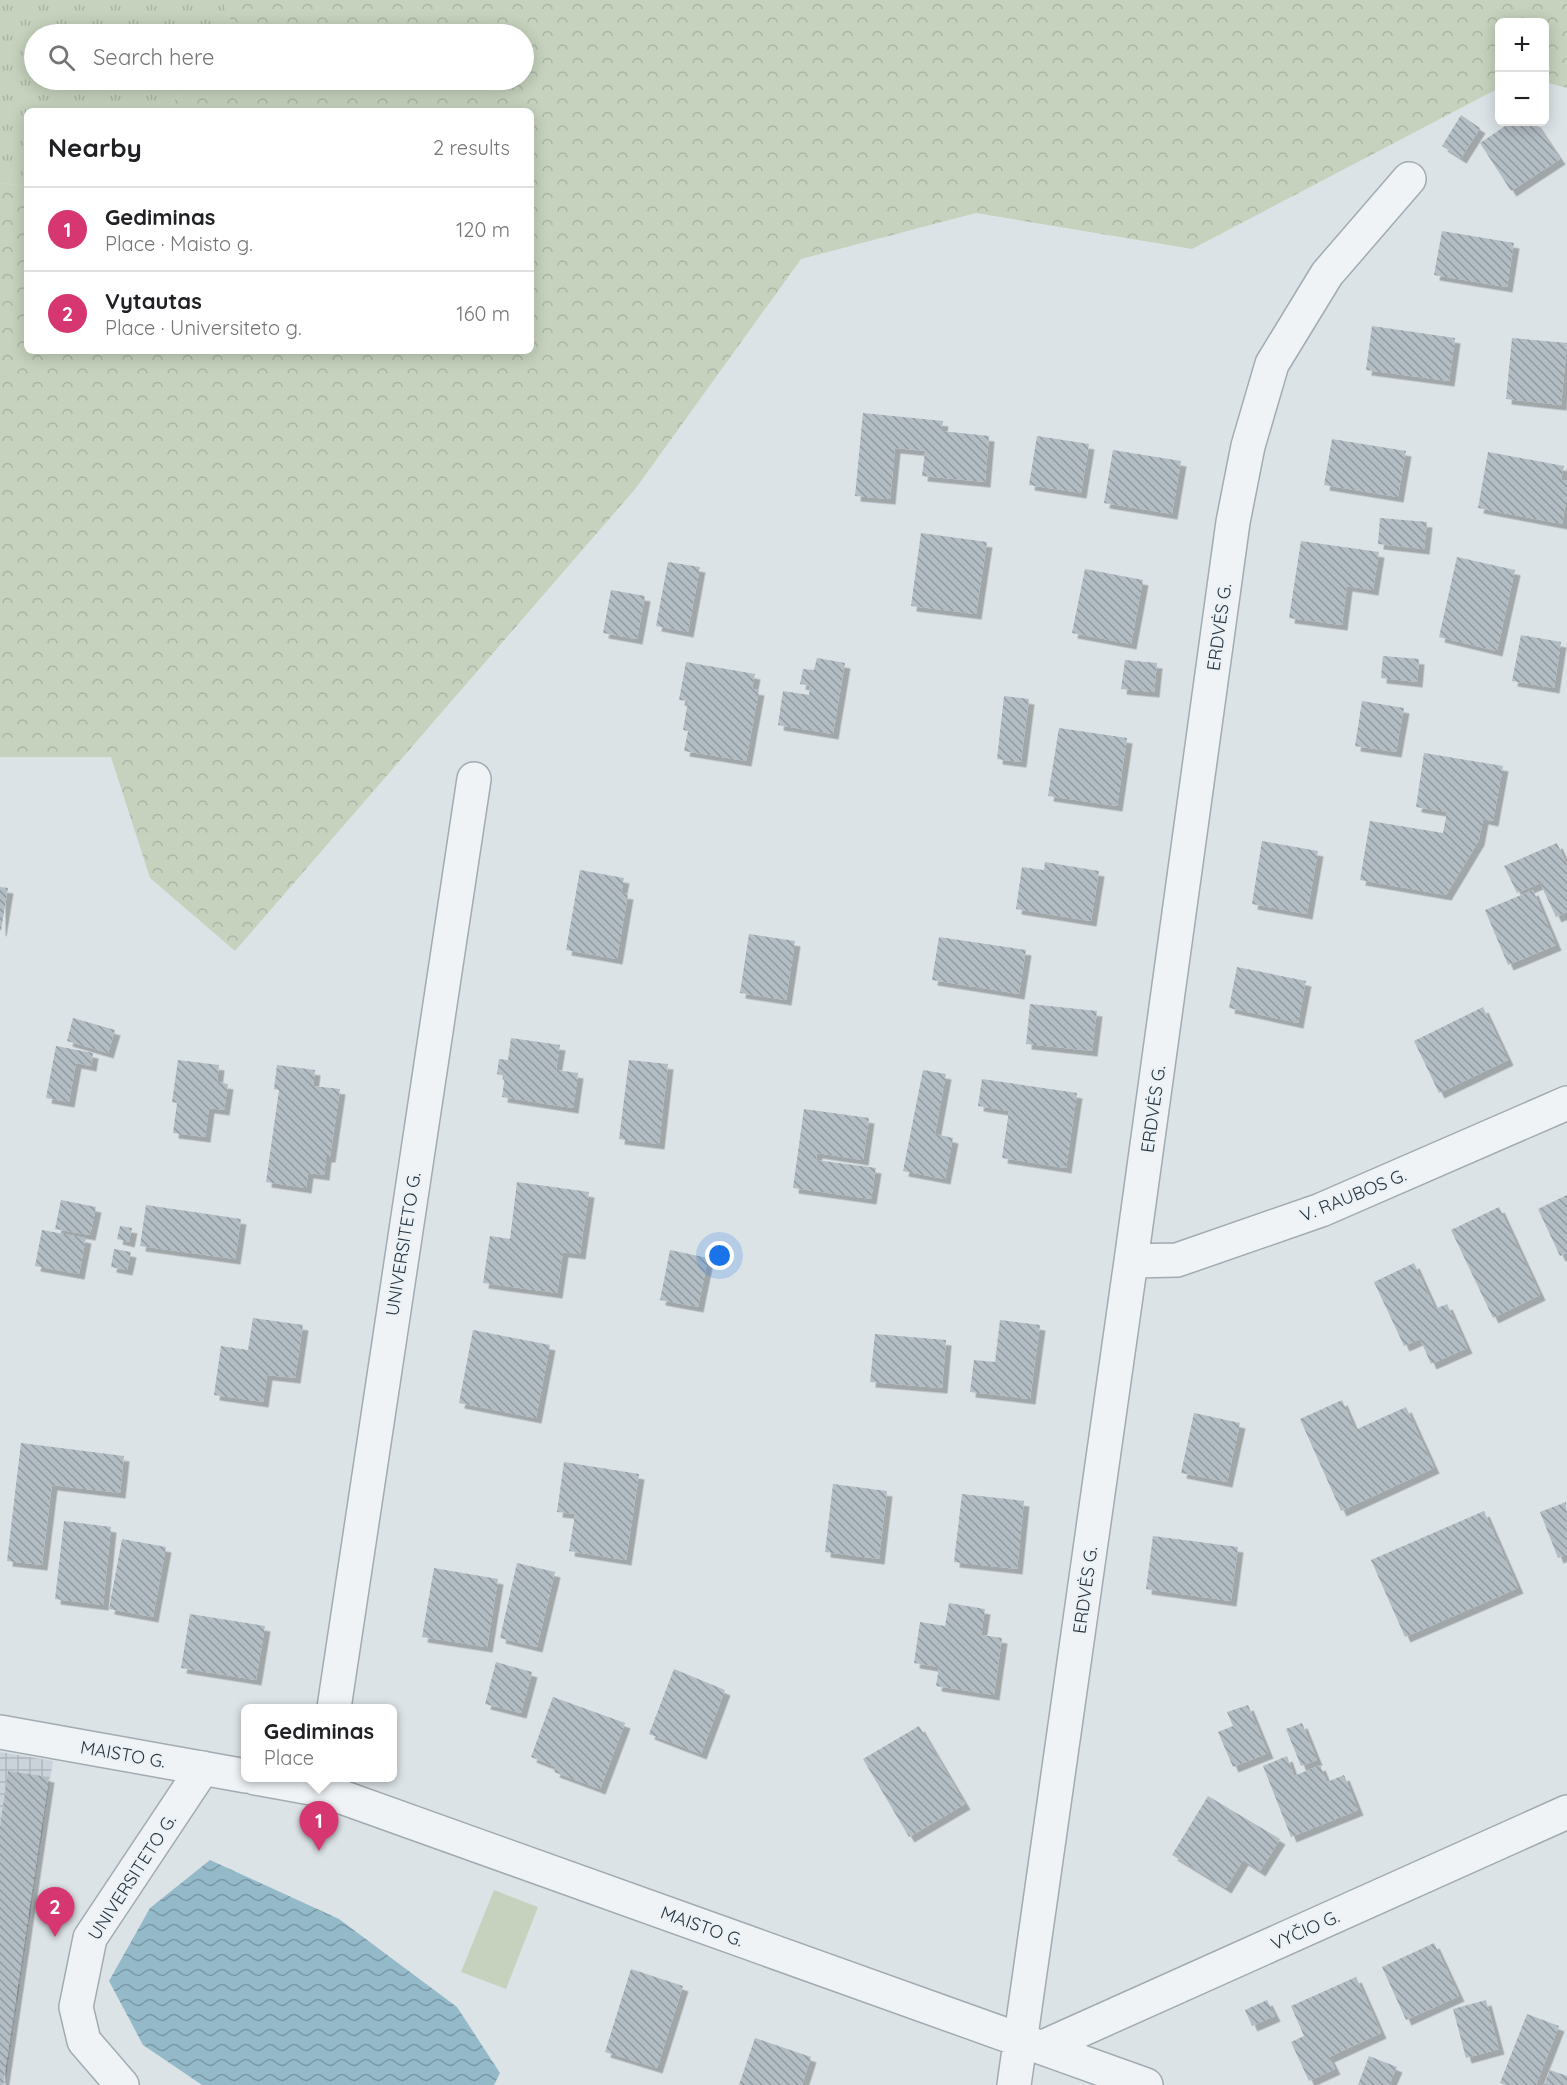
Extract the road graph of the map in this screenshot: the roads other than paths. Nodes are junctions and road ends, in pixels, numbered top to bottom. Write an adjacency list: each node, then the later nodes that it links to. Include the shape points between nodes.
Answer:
1 (1409, 180): 4 (street, ERDVĖS G., via 1327,273 1272,364 1248,447 1233,522)
2 (474, 779): 5 (street, UNIVERSITETO G.)
3 (1567, 1103): 4 (street, V. RAUBOS G., via 1321,1210 1178,1260)
4 (1131, 1261): 12 (street, ERDVĖS G.)
5 (335, 1704)
6 (0, 1732): 7 (street, MAISTO G.)
7 (203, 1768): 8 (street, MAISTO G.); 13 (street, UNIVERSITETO G., via 90,1938 76,2007 84,2041)
8 (241, 1775)
9 (300, 1782): 10 (street, MAISTO G.)
10 (322, 1784): 12 (street, MAISTO G.)
11 (1567, 1812): 12 (street, VYČIO G.)
12 (1032, 2044): 14 (street, ERDVĖS G.); 15 (street, MAISTO G.)
13 (122, 2085)
14 (1014, 2085)
15 (1146, 2085)

